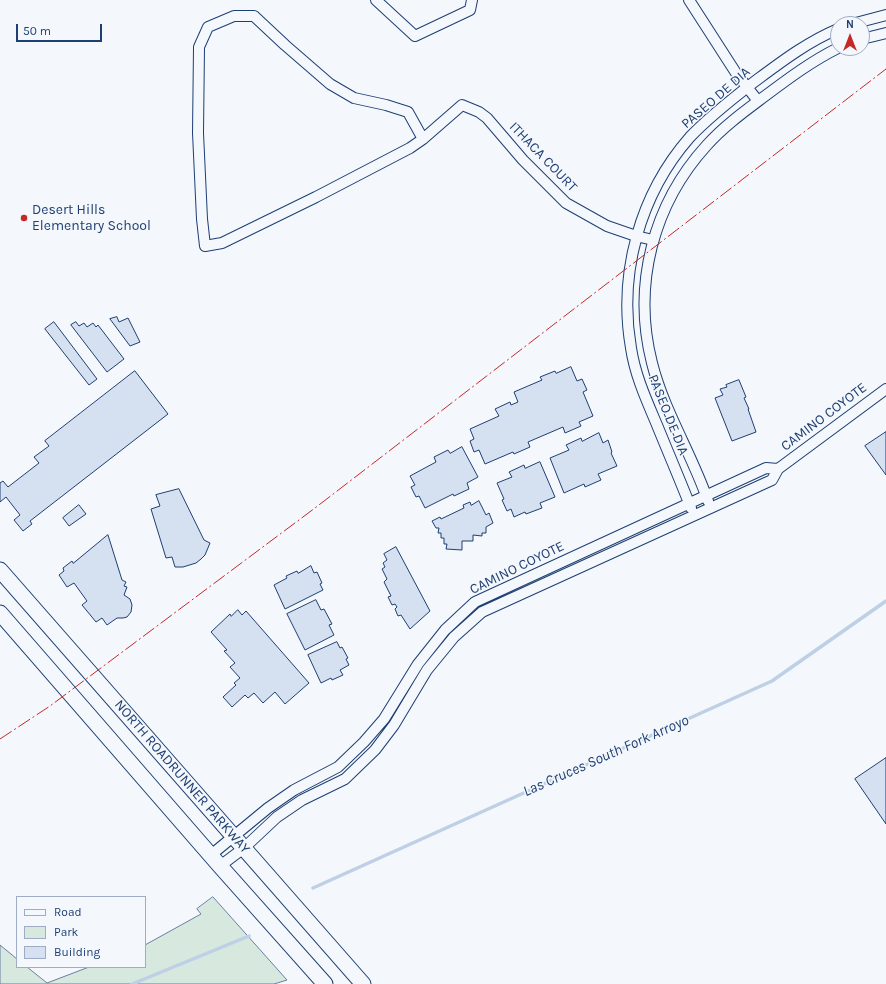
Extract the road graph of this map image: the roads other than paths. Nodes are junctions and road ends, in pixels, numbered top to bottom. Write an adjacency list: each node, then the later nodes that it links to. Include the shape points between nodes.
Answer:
1 (376, 0): 2 (street, via 415,36 470,10)
2 (472, 0)
3 (689, 0): 10 (street)
4 (886, 15): 5 (street)
5 (870, 19)
6 (830, 33): 10 (street, PASEO DE DIA, via 800,49)
7 (886, 33): 8 (street)
8 (870, 37)
9 (830, 53): 11 (street, PASEO DE DIA, via 803,68)
10 (747, 88): 11 (street); 13 (street, PASEO DE DIA, via 703,124 676,156 652,195)
11 (758, 101): 14 (street, PASEO DE DIA, via 715,137 696,158 668,201)
12 (423, 139): 12 (street, via 296,207 222,243 205,246 198,133 199,47 208,27 234,16 254,16 330,84 354,98 408,112); 13 (street, ITHACA COURT, via 462,105 479,112 566,203 607,226)
13 (636, 236): 14 (street, ITHACA COURT); 18 (street, PASEO DE DIA, via 627,299 633,360 641,388)
14 (653, 240): 17 (street, PASEO DE DIA, via 644,293 649,352 664,398)
15 (886, 389): 16 (street, CAMINO COYOTE)
16 (778, 468): 17 (street, CAMINO COYOTE, via 766,468); 19 (street, CAMINO COYOTE, via 772,480)
17 (706, 496): 18 (street, CAMINO COYOTE); 19 (street, PASEO DE DIA)
18 (689, 503): 20 (street, PASEO DE DIA); 23 (street, CAMINO COYOTE, via 475,602 444,630 418,664 384,719 364,742 338,767 294,790)
19 (710, 508): 20 (street, CAMINO COYOTE)
20 (694, 516): 24 (street, CAMINO COYOTE, via 482,612 454,637 427,670 394,725 345,779 302,800 277,817)
21 (0, 570): 23 (main road, NORTH ROADRUNNER PARKWAY)
22 (0, 612): 25 (main road, NORTH ROADRUNNER PARKWAY)
23 (234, 836): 24 (main road, NORTH ROADRUNNER PARKWAY); 25 (street, CAMINO COYOTE)
24 (244, 848): 25 (street, CAMINO COYOTE); 27 (main road, NORTH ROADRUNNER PARKWAY)
25 (216, 861): 26 (main road, NORTH ROADRUNNER PARKWAY)
26 (325, 984)
27 (363, 984)

